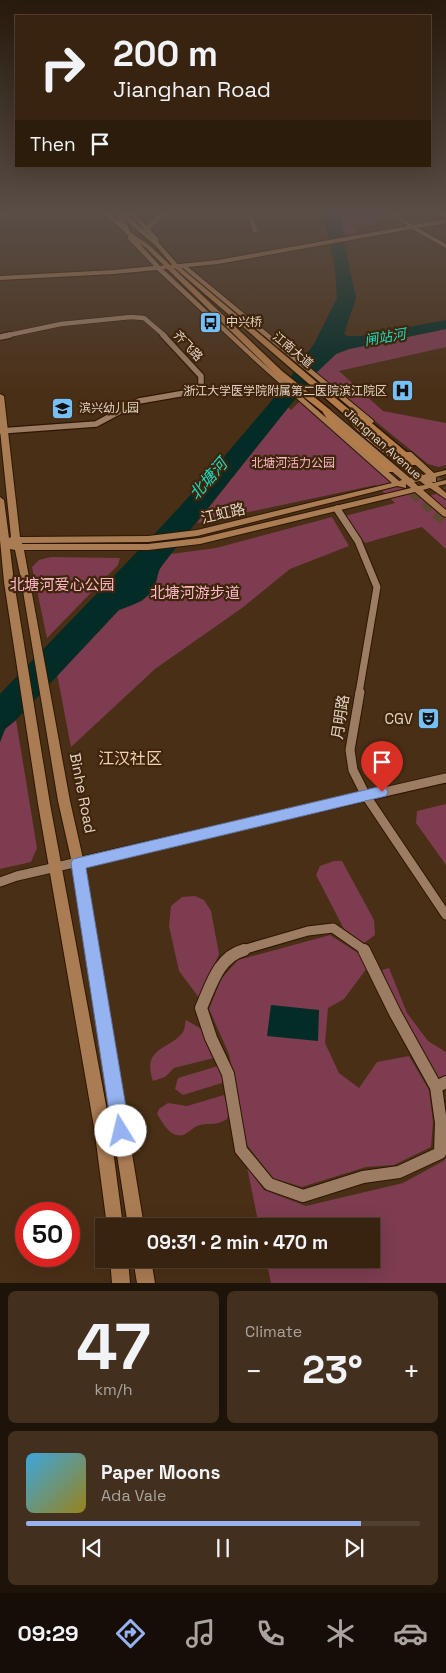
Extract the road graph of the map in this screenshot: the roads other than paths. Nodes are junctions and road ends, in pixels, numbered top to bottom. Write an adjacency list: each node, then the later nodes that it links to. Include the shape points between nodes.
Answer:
1 (80, 274): 5 (main road)
2 (175, 274): 7 (main road)
3 (177, 274): 6 (highway, Jiangnan Avenue)
4 (180, 274): 9 (highway, 江南大道, via 213,294)
5 (0, 279)
6 (203, 301): 7 (main road); 10 (highway, Jiangnan Avenue)
7 (193, 302): 10 (main road)
8 (2, 336): 14 (street, 齐飞路, via 61,324 144,318 201,376 201,385 191,392 139,401 96,424)
9 (271, 344): 13 (highway, 江南大道); 18 (main road)
10 (253, 352): 12 (highway, Jiangnan Avenue)
11 (0, 396): 14 (main road, Binhe Road)
12 (320, 409): 16 (highway); 20 (main road, Jiangnan Avenue); 22 (main road)
13 (348, 413): 15 (highway, via 358,416); 19 (main road, 江南大道, via 350,419)
14 (1, 431): 31 (main road, Binhe Road)
15 (414, 463)
16 (390, 470)
17 (446, 472): 18 (main road, 江虹路)
18 (432, 475): 19 (main road, 江虹路); 23 (main road)
19 (420, 478): 20 (main road, 江虹路); 23 (main road, 江南大道)
20 (410, 482): 22 (main road, 江虹路); 24 (main road, Jiangnan Avenue)
21 (446, 482): 23 (main road, 江虹路)
22 (398, 484): 24 (main road); 29 (main road, 江虹路)
23 (433, 486): 24 (main road, 江虹路); 25 (main road, 江南大道)
24 (416, 490): 27 (main road, 江虹路); 28 (main road, Jiangnan Avenue)
25 (446, 497)
26 (0, 500): 30 (main road)
27 (337, 509): 29 (main road, 江虹路); 33 (street, 月明路, via 358,541 377,587 350,750 353,770)
28 (446, 514)
29 (239, 527): 31 (main road, 江虹路, via 200,541 148,547)
30 (2, 543): 31 (main road, 江虹路); 35 (main road)
31 (18, 544): 34 (main road, Binhe Road)
32 (446, 778): 33 (street)
33 (366, 796): 34 (street); 37 (street, 月明路)
34 (78, 863): 35 (street); 40 (main road, Binhe Road)
35 (56, 868): 36 (street); 39 (main road, via 102,1127)
36 (0, 882)
37 (446, 915)
38 (441, 1084): 38 (street, via 395,1013 366,951 334,928 308,931 233,953 217,970 201,1008 228,1074 241,1150 269,1184 303,1196 363,1177 399,1172 440,1153)
39 (113, 1218)
40 (135, 1218)
41 (120, 1268): 43 (main road)
42 (144, 1268): 44 (main road)
43 (122, 1283)
44 (146, 1283)

